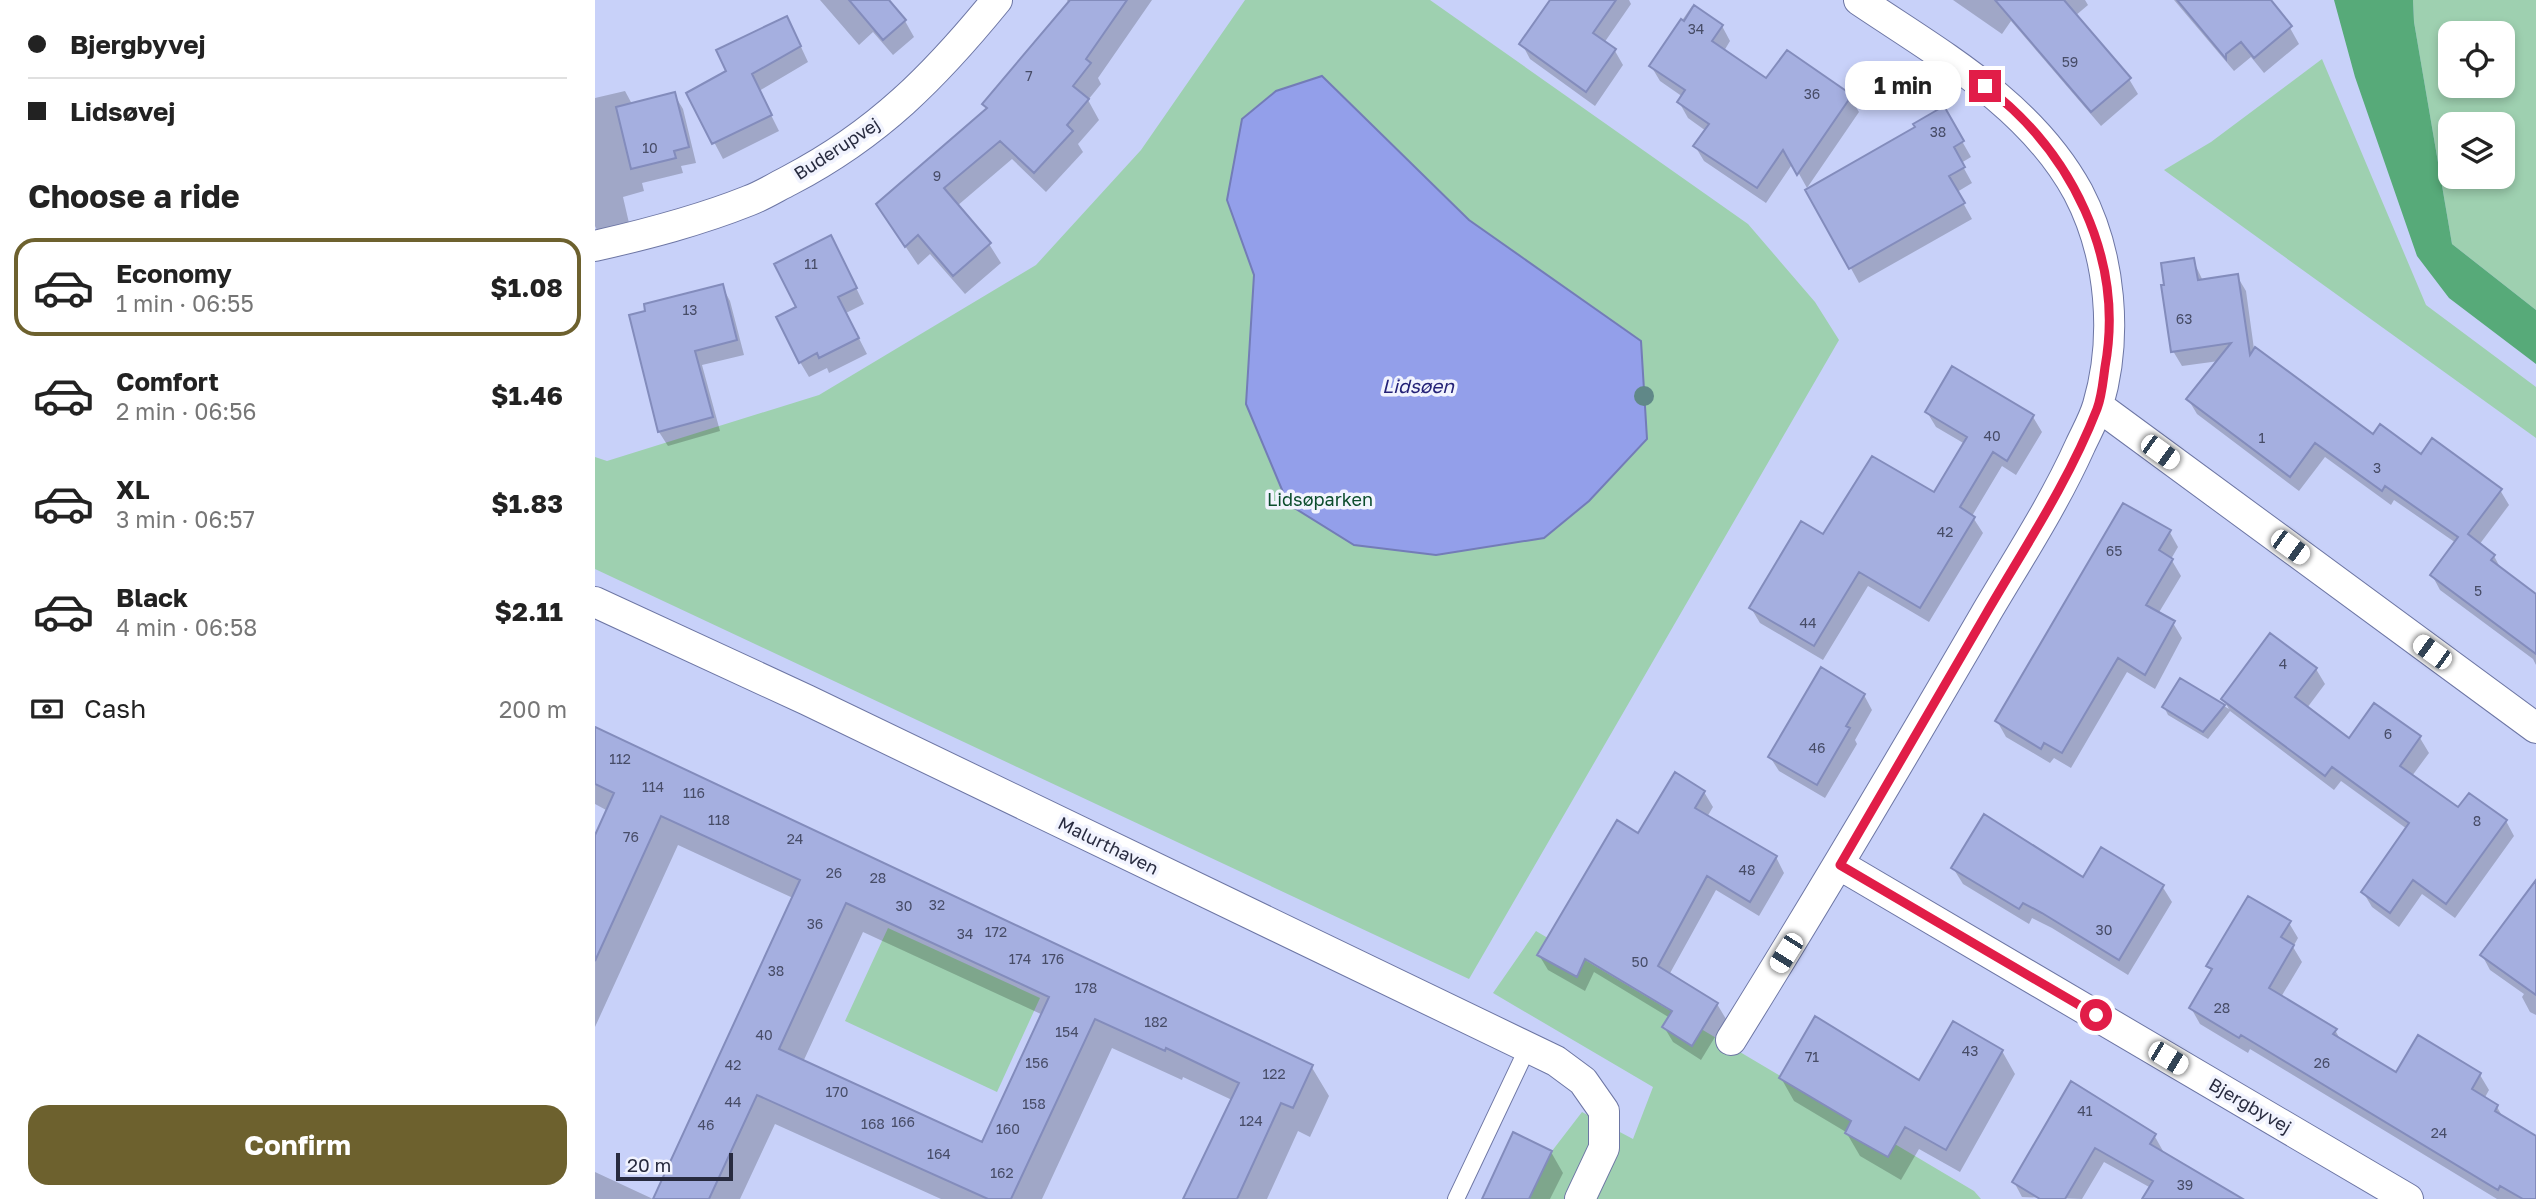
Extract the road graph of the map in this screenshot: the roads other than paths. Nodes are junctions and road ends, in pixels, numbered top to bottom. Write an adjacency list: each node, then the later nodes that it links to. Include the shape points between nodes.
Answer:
1 (997, 0): 3 (street, Buderupvej, via 950,56 891,114 824,162 750,201 672,228)
2 (1859, 0): 4 (street, via 1999,97 2043,140 2077,191 2091,222 2107,282 2109,345)
3 (595, 246)
4 (2098, 406): 6 (street); 7 (street, via 2067,475)
5 (595, 602): 9 (street, Malurthaven)
6 (2536, 728)
7 (1840, 865): 8 (street); 12 (street, Bjergbyvej)
8 (1731, 1040)
9 (1528, 1047): 10 (lane); 11 (street, Malurthaven, via 1583,1081 1604,1111 1604,1147)
10 (1457, 1199)
11 (1580, 1199)
12 (2407, 1199)

